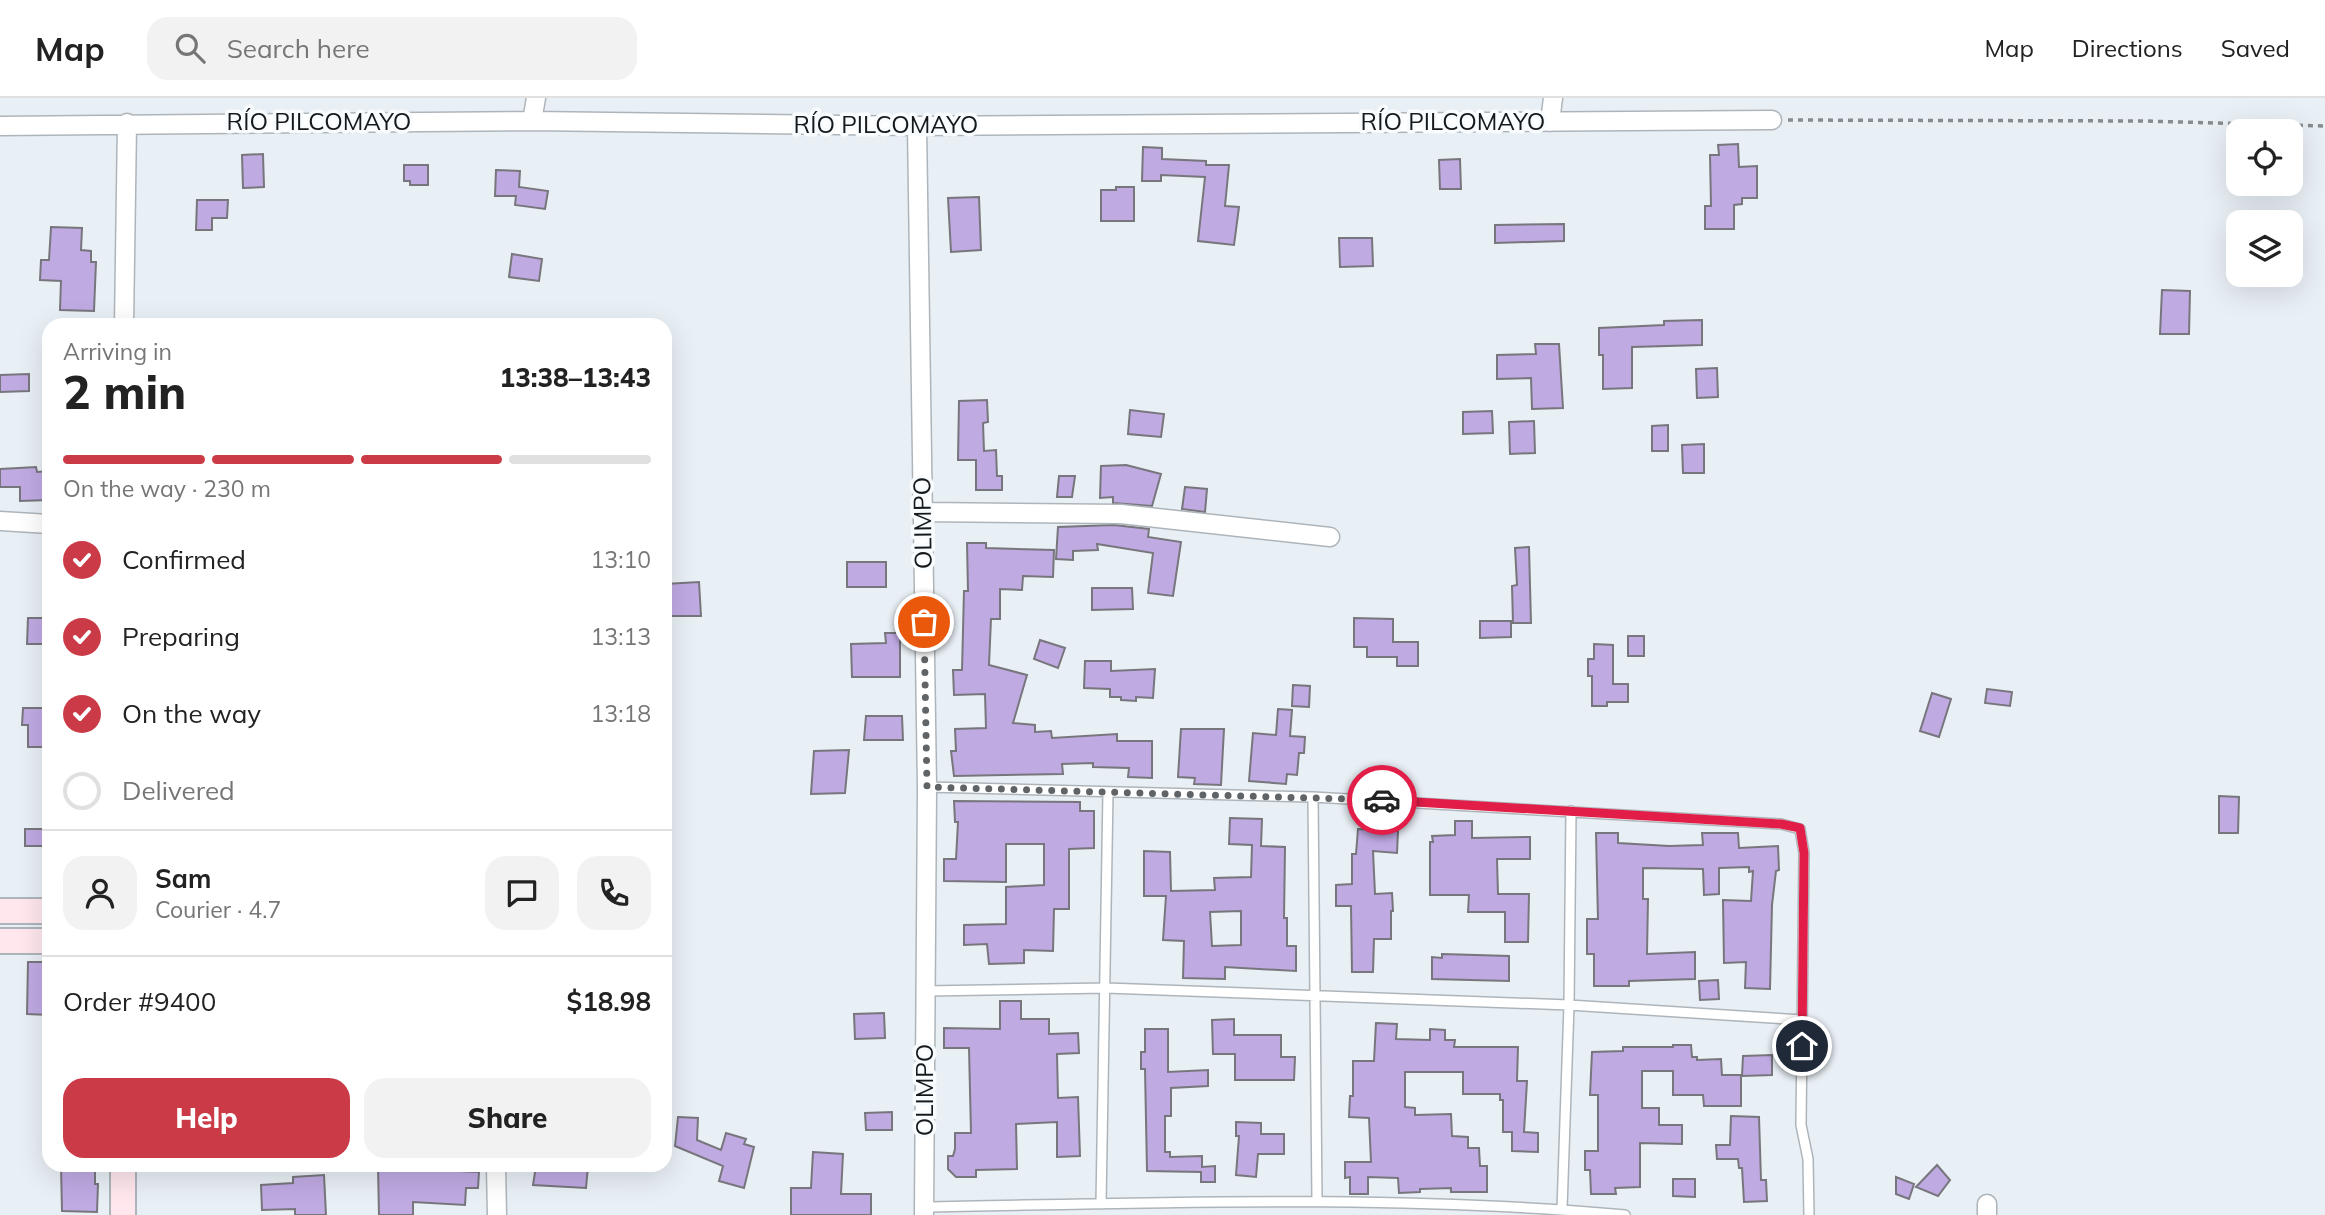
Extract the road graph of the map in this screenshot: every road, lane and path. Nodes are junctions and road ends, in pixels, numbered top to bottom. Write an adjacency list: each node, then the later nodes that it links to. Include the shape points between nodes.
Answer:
1 (536, 98): 4 (street)
2 (1553, 98): 5 (street)
3 (1772, 120): 5 (street, RÍO PILCOMAYO); 7 (path)
4 (532, 121): 6 (street, RÍO PILCOMAYO); 8 (street, RÍO PILCOMAYO)
5 (1550, 122): 8 (street, RÍO PILCOMAYO)
6 (127, 123): 9 (street, RÍO PILCOMAYO); 10 (street)
7 (2325, 125)
8 (917, 126): 11 (street, OLIMPO)
9 (0, 127)
10 (124, 318)
11 (923, 512): 14 (street, via 1121,514); 15 (street, OLIMPO)
12 (0, 521): 13 (street)
13 (42, 524)
14 (1330, 537)
15 (927, 787): 16 (lane); 24 (street, OLIMPO)
16 (1108, 792): 17 (lane); 23 (lane)
17 (1313, 797): 18 (lane); 25 (lane)
18 (1571, 811): 26 (lane); 27 (lane, via 1800,828 1804,853)
19 (0, 911): 20 (street)
20 (42, 911)
21 (0, 941): 22 (street)
22 (42, 942)
23 (1106, 988): 24 (lane); 25 (lane); 31 (lane)
24 (925, 991): 33 (street, OLIMPO)
25 (1316, 995): 26 (lane); 30 (lane)
26 (1569, 1005): 27 (lane); 32 (lane)
27 (1803, 1020): 37 (lane, via 1801,1125 1808,1159)
28 (123, 1172): 34 (street)
29 (496, 1172): 35 (street)
30 (1317, 1200): 31 (lane); 32 (lane)
31 (1101, 1204): 33 (lane)
32 (1562, 1209): 36 (lane)
33 (924, 1211)
34 (123, 1215)
35 (497, 1215)
36 (1625, 1215)
37 (1808, 1215)

